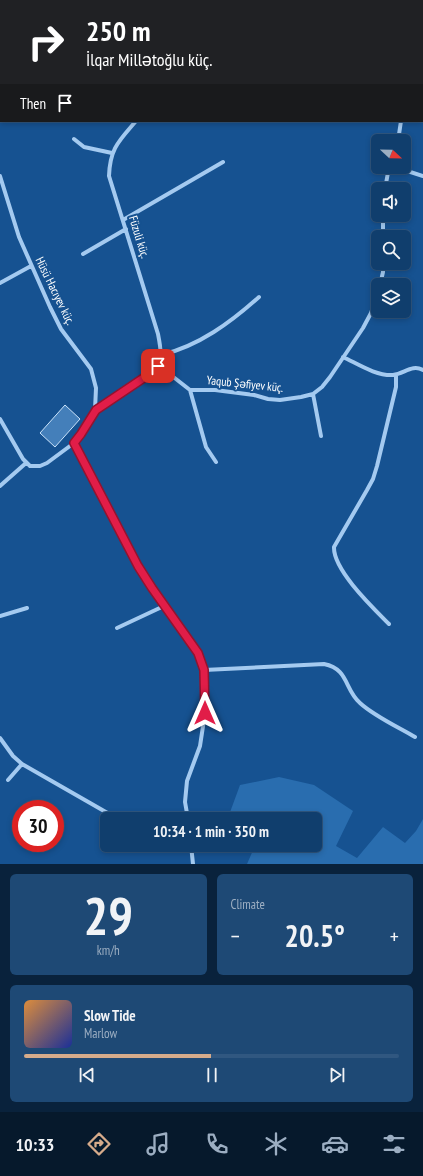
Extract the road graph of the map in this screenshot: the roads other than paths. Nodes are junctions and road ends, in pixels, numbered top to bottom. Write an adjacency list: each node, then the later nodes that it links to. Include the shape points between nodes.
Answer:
1 (135, 122): 5 (street, Füzuli küç.)
2 (401, 122): 3 (street)
3 (399, 134)
4 (74, 139): 5 (street, via 84,147)
5 (112, 153): 12 (street, Füzuli küç., via 109,176)
6 (223, 162): 12 (street)
7 (411, 172): 9 (street)
8 (0, 176): 10 (street, Hüsü Hacıyev küç.)
9 (423, 176)
10 (5, 193): 11 (street); 15 (street, Hüsü Hacıyev küç.)
11 (0, 196)
12 (123, 220): 13 (street, Füzuli küç.)
13 (126, 229): 14 (street); 19 (street, Füzuli küç., via 158,334)
14 (83, 254)
15 (31, 266): 16 (street); 26 (street, Hüsü Hacıyev küç., via 61,329 91,369 96,388)
16 (0, 282)
17 (259, 297): 19 (street, via 242,313 217,330 191,344)
18 (371, 312): 20 (street)
19 (161, 355): 21 (street, Füzuli küç.)
20 (343, 357): 23 (street, via 378,372); 25 (street, via 322,387)
21 (158, 366): 24 (street, Yaqub Şəfiyev küç.); 26 (street)
22 (423, 370): 23 (street, via 414,367)
23 (396, 375): 36 (street, via 396,387 373,479 334,548 334,554 352,585)
24 (190, 390): 25 (street, Yaqub Şəfiyev küç., via 215,390 280,400); 30 (street, via 206,447)
25 (313, 394): 28 (street)
26 (96, 410): 29 (street)
27 (0, 419): 31 (street)
28 (321, 436)
29 (74, 443): 31 (street, via 40,466 30,466); 33 (street, via 138,566)
30 (216, 462)
31 (26, 463): 32 (street)
32 (0, 486)
33 (164, 606): 37 (street); 38 (street, via 198,653)
34 (27, 608): 35 (street)
35 (0, 616)
36 (389, 624)
37 (117, 628)
38 (204, 670): 39 (street, via 324,664 332,666 340,671 359,702); 44 (street, via 204,733 187,781)
39 (415, 737)
40 (0, 738): 41 (street)
41 (22, 764): 42 (street); 43 (street)
42 (8, 780)
43 (106, 812)
44 (187, 812)
45 (192, 852): 46 (street)
46 (193, 864)

